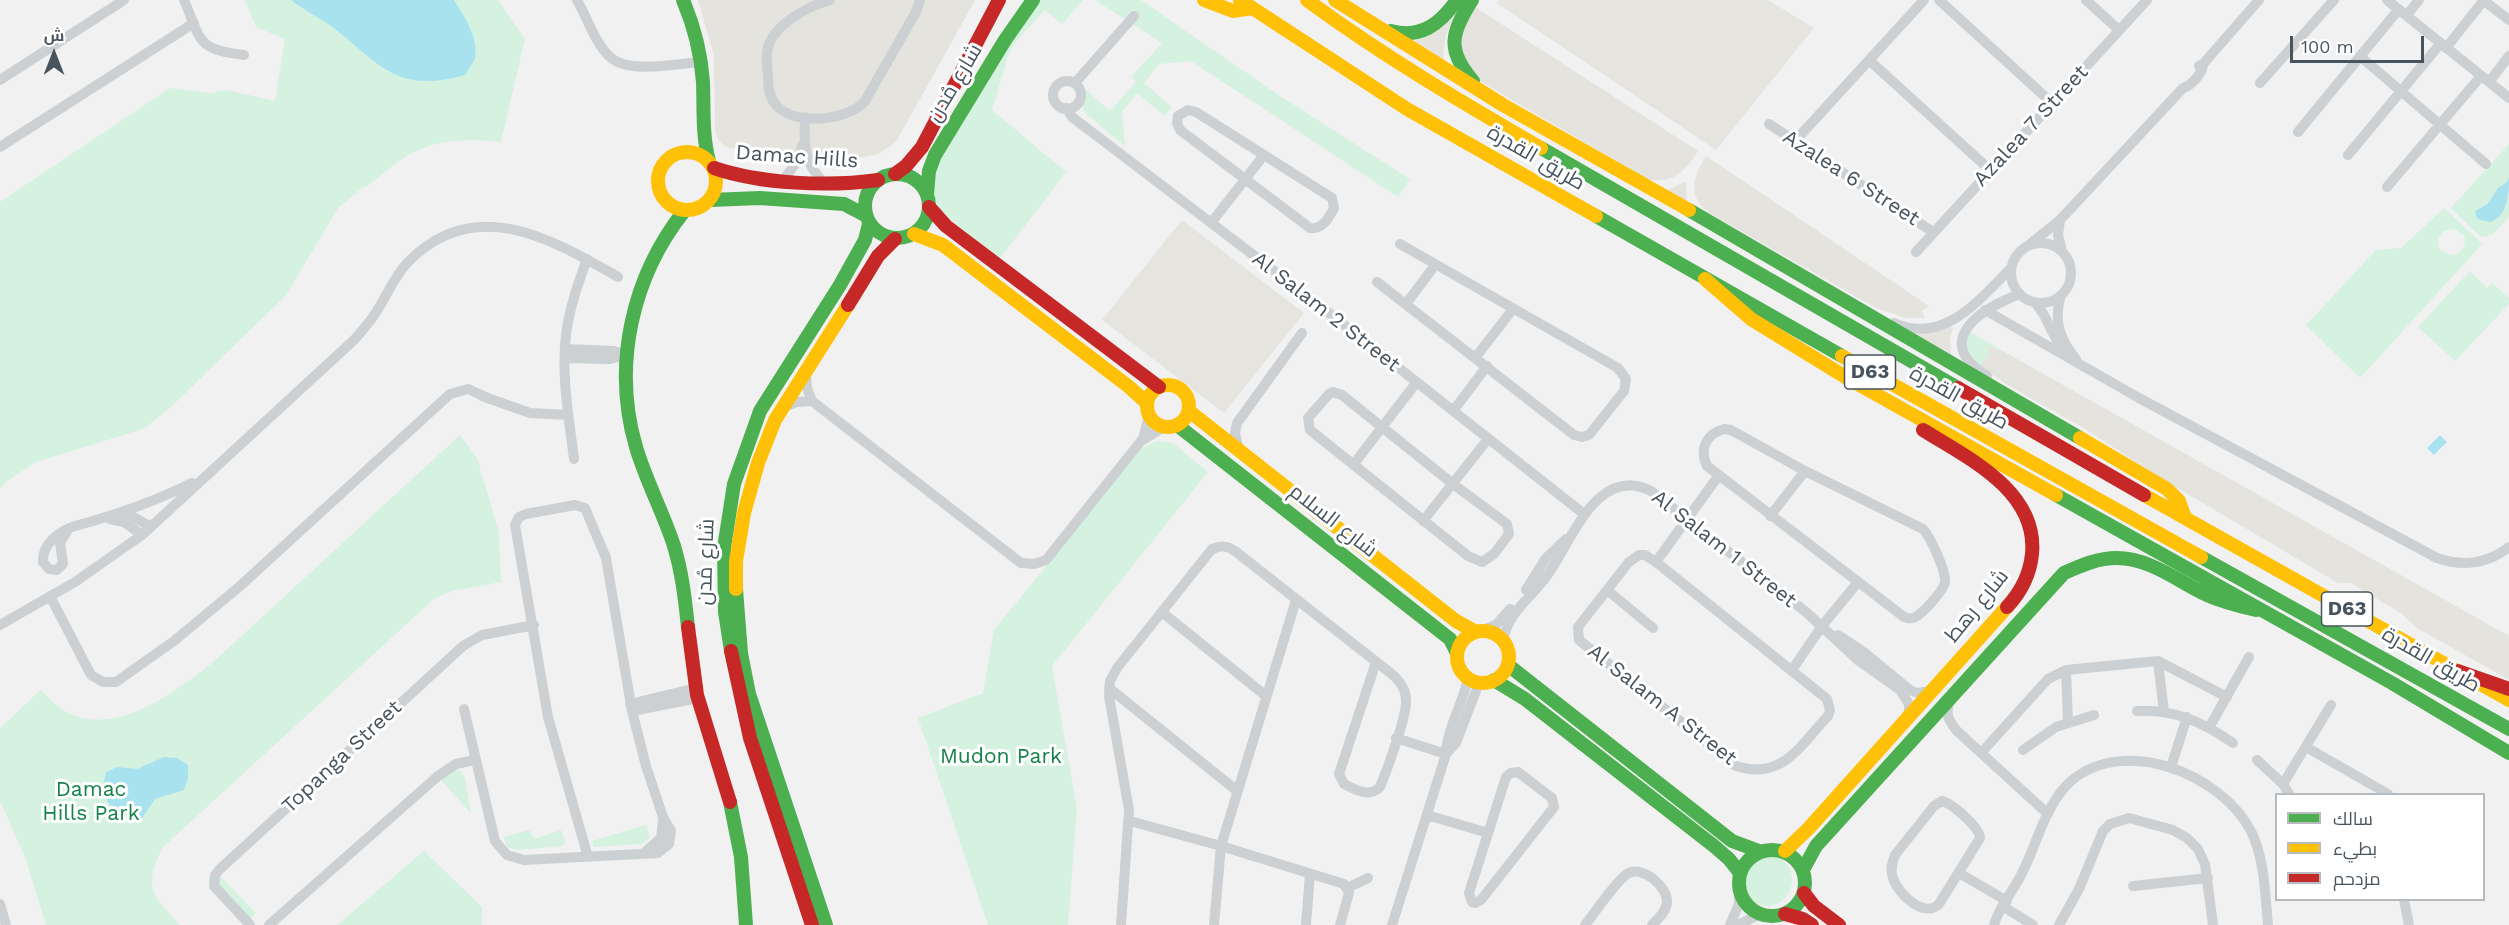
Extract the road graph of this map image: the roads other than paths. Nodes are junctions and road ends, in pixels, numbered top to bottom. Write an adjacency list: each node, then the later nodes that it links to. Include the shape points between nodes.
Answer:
1 (124, 0): 39 (street)
2 (184, 0): 28 (street)
3 (578, 0): 35 (street, via 604,50 618,63 642,66)
4 (683, 0): 35 (main road, via 693,24)
5 (830, 0): 47 (street, via 806,10 783,27 772,37 767,51 772,99 784,112)
6 (920, 0): 47 (street, via 862,105 845,116)
7 (999, 0): 36 (main road, شارع مُدن)
8 (1033, 0): 37 (main road, شارع مُدن)
9 (1204, 0): 23 (main road, via 1228,12 1240,13)
10 (1306, 0): 128 (main road, طريق القدرة / D63, via 1431,85)
11 (1335, 0): 26 (main road)
12 (1457, 0): 26 (main road, via 1440,22 1415,35 1404,35)
13 (1472, 0): 45 (main road, via 1453,31 1455,57 1476,84)
14 (1924, 0): 34 (street)
15 (1940, 0): 44 (street)
16 (2086, 0): 29 (street)
17 (2147, 0): 29 (street, Azalea 7 Street)
18 (2259, 0): 73 (street)
19 (2334, 0): 41 (street)
20 (2387, 0): 24 (street)
21 (2419, 0): 24 (street)
22 (2483, 0): 27 (street); 30 (street)
23 (1246, 4): 87 (main road, طريق القدرة / D63, via 1407,109)
24 (2403, 12): 30 (street); 33 (street)
25 (1134, 16): 40 (street)
26 (1364, 20): 45 (main road)
27 (2509, 20)
28 (194, 23): 31 (street, via 202,42 214,51); 54 (street)
29 (2119, 30): 44 (street, Azalea 7 Street)
30 (2444, 45): 38 (street); 42 (street)
31 (244, 55)
32 (2509, 56): 38 (street)
33 (2361, 57): 42 (street); 51 (street)
34 (1869, 60): 53 (street); 60 (street)
35 (700, 62): 50 (main road)
36 (964, 68): 37 (main road); 61 (main road, شارع مُدن, via 922,147)
37 (983, 79): 69 (main road, شارع مُدن, via 931,163)
38 (2485, 79): 43 (street); 49 (street)
39 (0, 80)
40 (1075, 83): 46 (street, via 1081,91 1080,101); 46 (street, via 1064,81 1053,93 1056,103)
41 (2260, 83)
42 (2401, 92): 49 (street); 57 (street)
43 (2509, 98)
44 (2052, 103): 60 (street, Azalea 7 Street)
45 (1503, 105): 94 (main road)
46 (1072, 107): 74 (street, Al Salam 2 Street, via 1072,117)
47 (805, 117): 52 (street)
48 (1769, 124): 53 (street, Azalea 6 Street)
49 (2441, 125): 59 (street); 66 (street)
50 (702, 129): 55 (main road); 58 (main road)
51 (2298, 132)
52 (805, 138): 62 (street, via 797,162); 65 (street, via 809,164)
53 (1795, 141): 75 (street, Azalea 6 Street)
54 (0, 147)
55 (678, 152): 58 (main road, via 692,151); 67 (main road, via 658,172 659,191)
56 (1264, 155): 64 (street); 64 (street, via 1192,111 1178,116 1180,130); 64 (street, via 1332,198 1334,208 1325,222 1310,228)
57 (2348, 156)
58 (712, 164): 62 (main road, Damac Hills, via 729,174); 68 (main road, via 717,178)
59 (2486, 164)
60 (1990, 171): 75 (street, Azalea 7 Street)
61 (895, 174): 63 (main road); 69 (main road, via 910,177 923,187)
62 (784, 179): 65 (main road, Damac Hills)
63 (878, 180): 65 (main road, Damac Hills, via 858,184); 72 (main road, via 866,196)
64 (1244, 180): 74 (street)
65 (825, 182): 70 (main road)
66 (2387, 186)
67 (664, 200): 71 (main road); 76 (main road)
68 (710, 200): 70 (main road, Damac Hills, via 760,198); 71 (main road, via 699,208)
69 (928, 200): 77 (main road, via 925,221); 105 (main road, via 946,226)
70 (826, 203): 72 (main road, Damac Hills, via 852,207)
71 (685, 210): 76 (main road)
72 (867, 220): 78 (main road, via 876,231); 224 (main road, شارع مُدن, via 865,240 854,260 756,419 732,493 724,545 723,602 737,694)
73 (2060, 220): 80 (street); 81 (street)
74 (1211, 223): 104 (street, Al Salam 2 Street)
75 (1933, 232): 82 (street, Azalea 7 Street)
76 (664, 234): 98 (main road, via 639,294)
77 (914, 234): 78 (main road); 110 (main road, via 950,250 1128,386)
78 (895, 238): 103 (main road, شارع مُدن, via 878,256)
79 (1400, 244): 84 (street)
80 (2030, 246): 81 (street, via 2046,244); 85 (street, via 2017,255)
81 (2061, 251): 90 (street, via 2071,277)
82 (1916, 252)
83 (587, 259): 86 (street); 97 (street, via 570,313); 123 (street, via 542,237 495,226 463,230 426,246 408,262 354,340)
84 (1435, 265): 92 (street); 93 (street)
85 (2012, 268): 89 (street, via 2014,286); 94 (street, via 1962,314 1933,329 1904,327)
86 (618, 276)
87 (1705, 279): 106 (main road, via 1751,319); 179 (main road, طريق القدرة / D63)
88 (1377, 282): 92 (street)
89 (2020, 294): 91 (street); 95 (street)
90 (2061, 295): 91 (street, via 2044,303); 102 (street, via 2057,312 2059,330)
91 (2035, 302): 99 (street)
92 (1406, 304): 100 (street)
93 (1513, 309): 100 (street); 101 (street, via 1618,368 1626,386 1595,429 1582,437 1574,435)
94 (1859, 309): 107 (main road)
95 (1985, 310): 99 (street); 107 (street, via 1966,328 1965,353 1974,367 2010,391)
96 (1302, 333): 118 (street, via 1237,423)
97 (565, 353): 98 (street, via 610,359); 113 (street)
98 (627, 355): 164 (main road, via 631,430 680,567)
99 (2066, 357): 102 (street)
100 (1475, 358): 101 (street)
101 (1487, 366): 112 (street)
102 (2082, 366): 135 (street, via 2432,555 2473,560)
103 (806, 374): 108 (street); 109 (main road, شارع مُدن)
104 (1416, 383): 112 (street, Al Salam 2 Street); 115 (street)
105 (1159, 387): 110 (main road, via 1153,391); 111 (main road, via 1179,388 1188,398)
106 (1877, 395): 142 (main road); 163 (main road, شارع رهط, via 1898,414 2011,490 2023,505 2034,542 2027,580 2017,596)
107 (2014, 398): 128 (main road, via 2167,489 2179,501)
108 (812, 401): 109 (street); 117 (street, via 1021,563 1046,560)
109 (783, 407): 225 (main road, شارع مُدن, via 766,441 744,513 736,561 736,610 749,694)
110 (1148, 409): 114 (main road, via 1157,425); 117 (street)
111 (1189, 411): 114 (main road); 118 (main road, شارع السلام)
112 (1453, 411): 116 (street, Al Salam 2 Street)
113 (568, 415): 119 (street); 140 (street, via 530,413 474,391 462,389 450,394 239,587 174,641 116,682 103,682 92,675)
114 (1170, 426): 117 (street); 150 (main road, شارع السلام, via 1450,639)
115 (1384, 426): 120 (street); 120 (street, via 1338,392 1329,394 1308,418 1310,430); 124 (street)
116 (1488, 439): 124 (street); 126 (street, Al Salam 2 Street)
117 (1141, 441)
118 (1239, 451): 148 (main road, شارع السلام, via 1456,621)
119 (574, 459)
120 (1353, 465): 131 (street)
121 (1805, 471): 122 (street, via 1724,429 1712,435 1702,453 1707,466); 127 (street); 138 (street, via 1923,529 1945,581 1940,593 1919,615 1908,618)
122 (1719, 475): 127 (street); 130 (street)
123 (203, 478): 125 (street); 132 (street)
124 (1453, 484): 131 (street); 131 (street, via 1507,524 1509,534 1494,554 1489,560 1474,561)
125 (125, 512): 129 (street); 132 (street)
126 (1584, 514): 130 (street, Al Salam 1 Street, via 1608,491 1630,485 1651,490); 137 (street, Al Salam 1 Street, via 1562,553)
127 (1770, 516): 138 (street)
128 (2185, 518): 158 (main road, طريق القدرة / D63)
129 (100, 519): 133 (street); 134 (street, via 124,522)
130 (1688, 519): 136 (street); 146 (street, Al Salam 1 Street)
131 (1423, 521)
132 (151, 527): 134 (street)
133 (69, 528)
134 (142, 535): 140 (street)
135 (2509, 546)
136 (1656, 562): 139 (street, Al Salam A Street, via 1646,555 1633,557); 156 (street, Al Salam A Street)
137 (1548, 564): 148 (street, Al Salam 1 Street, via 1499,621); 149 (street, Al Salam 1 Street, via 1546,577 1507,623)
138 (1858, 582): 146 (street)
139 (1607, 590): 147 (street); 156 (street, Al Salam A Street, via 1578,627 1579,640 1736,766 1759,770 1781,765 1828,716 1827,699)
140 (50, 596): 144 (street)
141 (1296, 600): 143 (street, via 1235,551 1220,546 1212,549); 154 (street); 165 (street)
142 (2262, 610): 166 (main road, شارع رهط, via 2225,603 2139,560 2100,558 2081,563 2064,573); 184 (main road)
143 (1163, 613): 161 (street, via 1117,668); 165 (street)
144 (0, 625)
145 (534, 625): 170 (street, via 517,537 523,523 535,512 580,506 588,512 606,558); 201 (street, via 550,726); 221 (street, Topanga Street, via 482,635 464,646 219,870 214,886)
146 (1822, 626): 151 (street, Al Salam 1 Street); 156 (street)
147 (1653, 628)
148 (1478, 632): 149 (main road, via 1489,632); 150 (main road, via 1466,637)
149 (1503, 641): 155 (main road, via 1509,652)
150 (1457, 653): 159 (main road, via 1458,665)
151 (1862, 657): 163 (street, Al Salam 1 Street, via 1910,690); 174 (street, Al Salam 1 Street, via 1900,690 1909,704)
152 (2249, 657): 167 (street)
153 (2158, 661): 157 (street); 167 (street); 173 (street)
154 (1376, 662): 180 (street, via 1405,691); 180 (street, via 1339,774 1344,784 1367,794 1377,791)
155 (1508, 665): 160 (main road); 199 (main road, via 1732,841)
156 (1792, 670)
157 (2066, 670): 177 (street); 185 (street, via 2048,679)
158 (2458, 671): 162 (main road); 168 (main road, طريق القدرة / D63)
159 (1474, 680): 160 (main road); 186 (street)
160 (1494, 680): 203 (main road, via 1525,699 1714,846)
161 (1109, 688): 191 (street); 196 (street)
162 (2509, 689)
163 (1933, 691): 174 (main road, شارع رهط)
164 (697, 693): 170 (street); 223 (main road, via 735,819)
165 (1266, 696): 191 (street)
166 (1951, 696): 185 (street, via 1948,720); 202 (main road, شارع رهط, via 1816,846)
167 (2227, 697): 178 (street)
168 (2509, 700)
169 (2331, 705): 182 (street)
170 (631, 707): 201 (street, via 663,817 662,838 644,853)
171 (464, 709): 187 (street)
172 (2137, 711): 173 (street)
173 (2164, 712): 176 (street)
174 (1909, 715): 200 (main road, شارع رهط)
175 (2094, 715): 177 (street)
176 (2187, 717): 178 (street); 189 (street)
177 (2068, 722): 183 (street)
178 (2210, 726): 181 (street)
179 (2509, 729)
180 (1396, 738): 186 (street)
181 (2233, 743)
182 (2306, 747): 190 (street); 193 (street)
183 (2023, 750)
184 (2508, 752)
185 (1981, 753): 194 (street)
186 (1446, 754): 195 (street)
187 (474, 760): 201 (street, via 495,841 507,855 524,860); 222 (street, via 456,764 438,776)
188 (2257, 760): 190 (street)
189 (2171, 767): 194 (street, via 2120,762 2086,771 2059,794); 208 (street, via 2217,791 2236,810 2251,832)
190 (2283, 784): 192 (street)
191 (1236, 790): 198 (street)
192 (2288, 793)
193 (2385, 793)
194 (2048, 814): 216 (street)
195 (1427, 815): 197 (street); 230 (street)
196 (1130, 821): 198 (street); 226 (street)
197 (1488, 833): 197 (street, via 1506,777 1511,773 1523,775 1552,798 1551,812 1475,903 1468,896)
198 (1221, 846): 205 (street); 227 (street)
199 (1760, 851): 200 (main road); 203 (main road, via 1744,864)
200 (1785, 851): 202 (main road)
201 (588, 857)
202 (1803, 870): 213 (main road)
203 (1740, 873): 212 (main road)
204 (1959, 873): 204 (street, via 1981,834 1942,801 1895,855 1893,880 1918,906 1929,910 1939,904); 216 (street)
205 (1310, 874): 211 (street); 228 (street)
206 (1368, 878): 211 (street)
207 (2208, 878): 210 (street); 238 (street, via 2198,849 2187,838 2140,819 2119,819 2103,831); 239 (street)
208 (2265, 883): 209 (street); 240 (street)
209 (2275, 883)
210 (2133, 886)
211 (1347, 888): 229 (street)
212 (1739, 890): 217 (main road, via 1747,904); 233 (street, via 1739,904)
213 (1804, 893): 218 (main road, via 1800,902); 236 (main road)
214 (2404, 901): 241 (street)
215 (0, 904): 220 (street)
216 (2005, 904): 219 (street); 237 (street)
217 (1760, 914): 218 (main road); 234 (street)
218 (1785, 914): 235 (main road)
219 (1992, 924)
220 (6, 925)
221 (250, 925)
222 (269, 925)
223 (746, 925)
224 (812, 925)
225 (826, 925)
226 (1121, 925)
227 (1214, 925)
228 (1306, 925)
229 (1340, 925)
230 (1392, 925)
231 (1585, 925): 232 (street, via 1634,871 1648,876 1666,893 1666,909)
232 (1652, 925)
233 (1730, 925)
234 (1738, 925)
235 (1812, 925)
236 (1839, 925)
237 (2033, 925)
238 (2059, 925)
239 (2213, 925)
240 (2268, 925)
241 (2409, 925)

